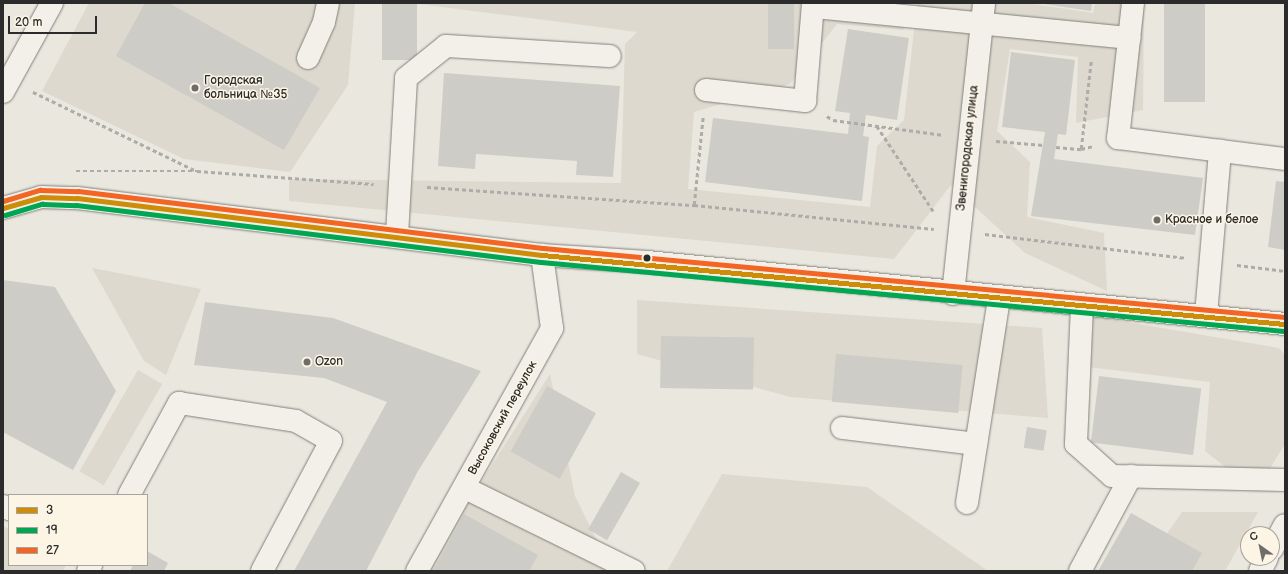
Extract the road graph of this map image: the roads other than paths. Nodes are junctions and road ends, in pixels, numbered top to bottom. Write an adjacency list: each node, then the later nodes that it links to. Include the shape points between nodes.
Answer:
1 (52, 3): 10 (street)
2 (328, 3): 8 (street, via 324,22)
3 (1133, 3): 6 (street)
4 (813, 5): 5 (street); 9 (street, via 805,101)
5 (983, 12): 6 (street); 16 (street, Звенигородская улица, via 969,138 953,231)
6 (1129, 38): 11 (street, via 1118,138)
7 (610, 56): 14 (street, via 446,46 406,78)
8 (308, 58)
9 (706, 90)
10 (3, 92)
11 (1220, 151): 12 (street); 19 (street)
12 (1285, 159)
13 (3, 208): 14 (street, via 41,197 77,198)
14 (398, 235): 15 (street)
15 (542, 255): 16 (street, via 647,262); 25 (street, Высоковский переулок, via 552,328)
16 (953, 294): 17 (street)
17 (999, 298): 18 (street); 22 (street)
18 (1082, 306): 19 (street); 23 (street, via 1076,444 1112,476)
19 (1206, 315): 20 (street)
20 (1285, 324)
21 (842, 428): 22 (street)
22 (976, 444): 27 (street)
23 (1130, 476): 24 (street); 33 (street)
24 (1285, 480)
25 (465, 488): 31 (street, Высоковский переулок); 32 (street)
26 (130, 494): 30 (street, via 179,403 296,421 331,441)
27 (967, 503)
28 (1285, 525): 29 (street)
29 (1280, 534)
30 (262, 571)
31 (417, 571)
32 (634, 571)
33 (1080, 571)

